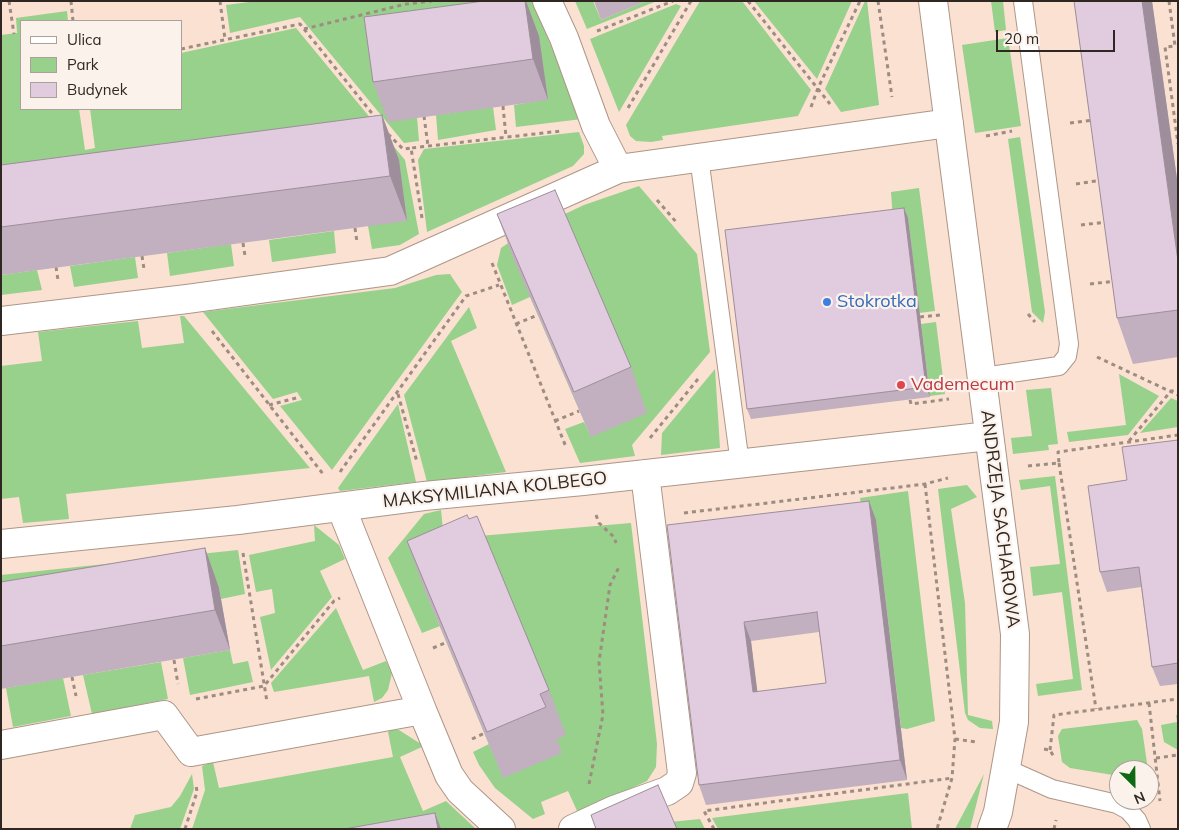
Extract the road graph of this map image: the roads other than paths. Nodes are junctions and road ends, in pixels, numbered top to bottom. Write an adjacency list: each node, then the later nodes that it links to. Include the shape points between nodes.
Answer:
1 (547, 1): 6 (street, via 596,126)
2 (933, 1): 4 (street, ANDRZEJA SACHAROWA)
3 (1022, 1): 8 (lane, via 1070,344 1067,356 1059,366)
4 (949, 123): 5 (street); 8 (street, ANDRZEJA SACHAROWA)
5 (699, 157): 6 (street); 10 (lane)
6 (618, 169): 7 (street, via 390,271)
7 (1, 321)
8 (983, 377): 9 (street, ANDRZEJA SACHAROWA)
9 (989, 436): 10 (street, MAKSYMILIANA KOLBEGO); 16 (street, ANDRZEJA SACHAROWA, via 1015,634 1014,722)
10 (740, 464): 11 (street, MAKSYMILIANA KOLBEGO)
11 (644, 474): 12 (street, MAKSYMILIANA KOLBEGO, via 424,496); 18 (street, via 682,774 679,782 667,792 614,810)
12 (345, 499): 13 (street, MAKSYMILIANA KOLBEGO, via 238,520); 14 (street, via 372,584)
13 (1, 544)
14 (427, 722): 15 (street, via 274,738 191,752 164,715); 17 (street, via 449,775 460,791)
15 (1, 745)
16 (1005, 768): 19 (street, ANDRZEJA SACHAROWA); 20 (lane, via 1052,789 1117,804 1137,820)
17 (501, 829)
18 (573, 829)
19 (992, 829)
20 (1141, 829)

